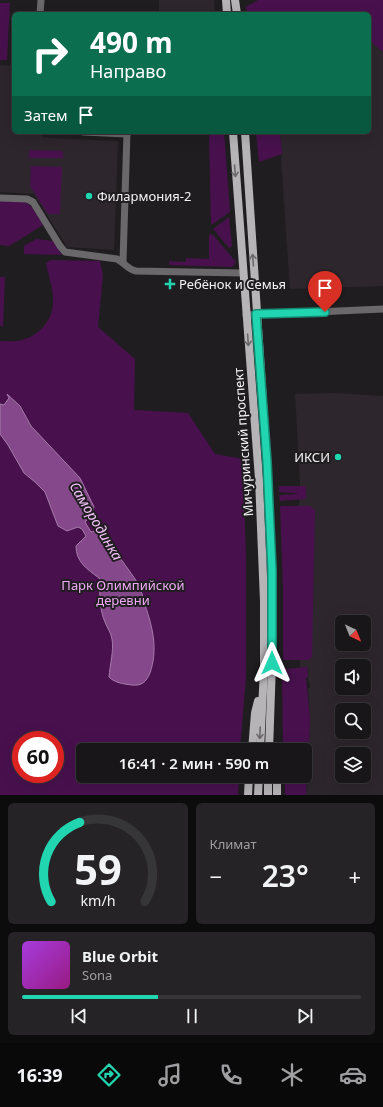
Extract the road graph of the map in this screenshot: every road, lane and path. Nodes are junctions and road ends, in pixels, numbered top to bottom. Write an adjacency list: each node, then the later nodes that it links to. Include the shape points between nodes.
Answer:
1 (41, 0): 4 (street)
2 (226, 0): 5 (main road)
3 (235, 0): 6 (main road)
4 (40, 12)
5 (227, 12)
6 (236, 12)
7 (127, 134): 11 (street)
8 (233, 134): 12 (main road, Мичуринский проспект, one-way to 12)
9 (244, 134): 14 (main road, Мичуринский проспект, one-way to 9)
10 (0, 198): 11 (street, via 31,200 65,252 112,257)
11 (123, 262): 12 (street, via 136,271)
12 (243, 273): 15 (main road, Мичуринский проспект)
13 (383, 309): 14 (street)
14 (256, 314): 15 (street); 17 (main road, Мичуринский проспект, via 272,566)
15 (246, 315): 16 (main road, Мичуринский проспект, one-way to 16, via 259,479 264,601)
16 (262, 688): 18 (main road, via 255,713); 19 (main road, Мичуринский проспект, one-way to 19)
17 (270, 732): 20 (main road, Мичуринский проспект); 21 (main road)
18 (253, 743)
19 (260, 743)
20 (269, 743)
21 (272, 743)
22 (249, 783): 26 (main road)
23 (259, 783): 27 (main road)
24 (268, 783): 28 (main road)
25 (277, 783): 29 (main road)
26 (248, 795)
27 (258, 795)
28 (268, 795)
29 (277, 795)

